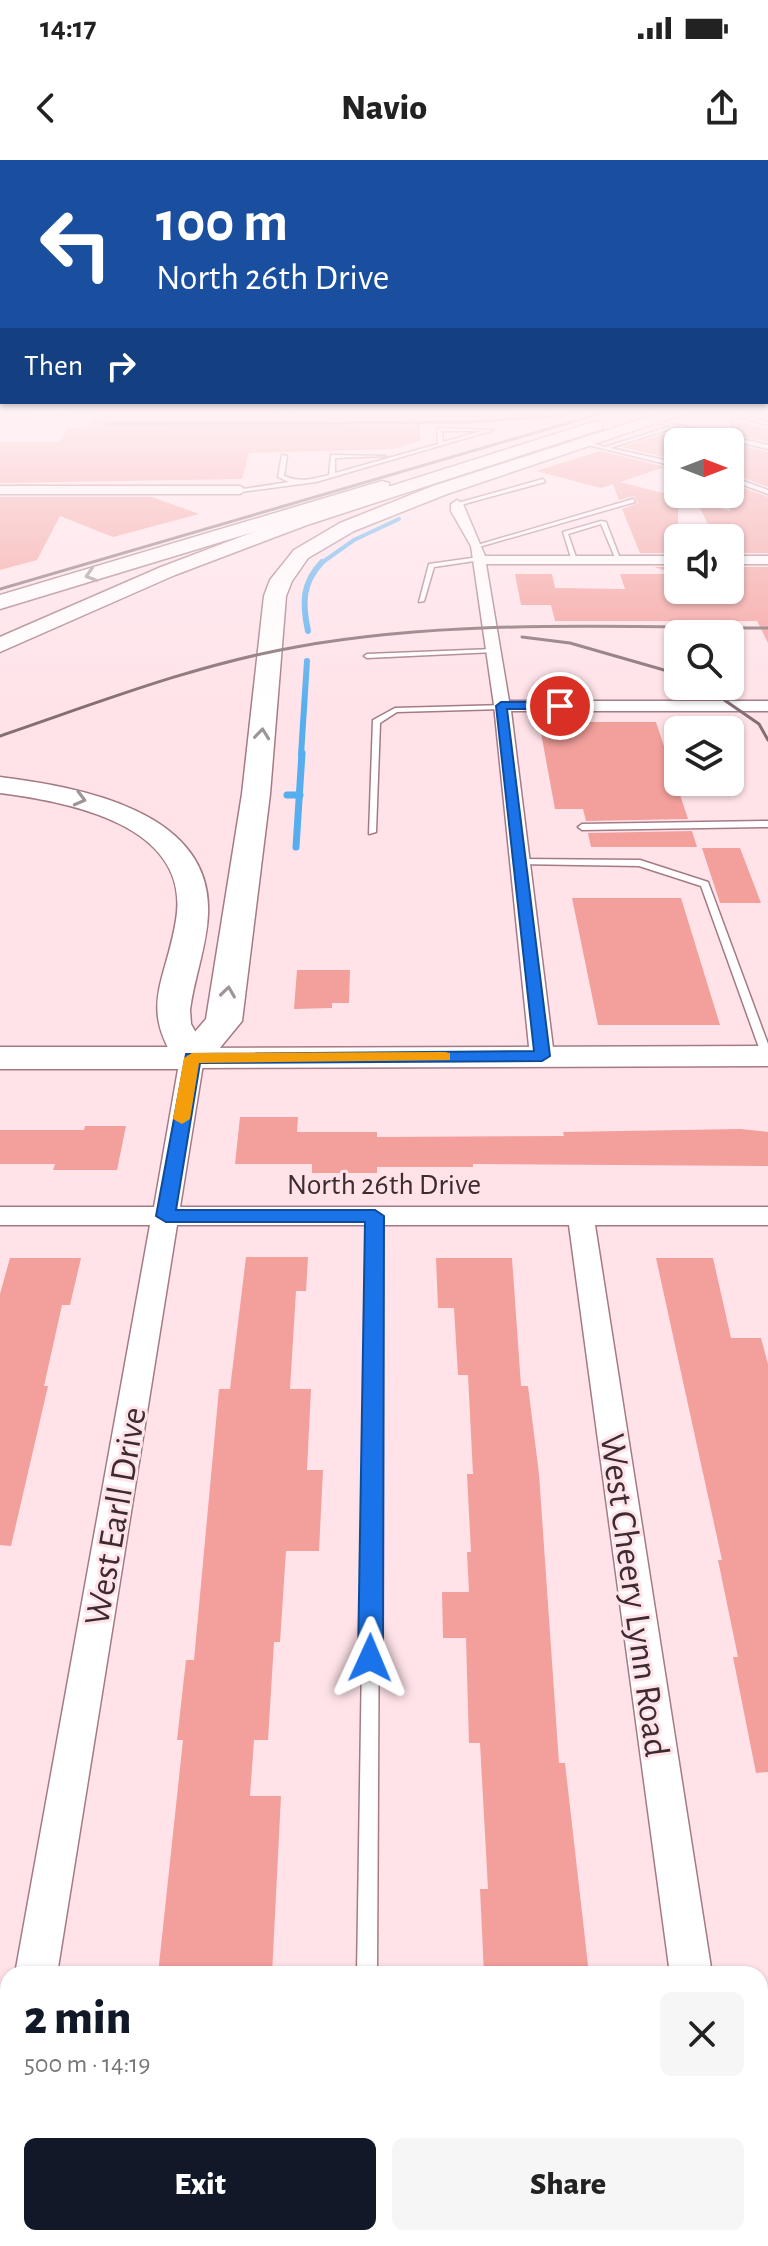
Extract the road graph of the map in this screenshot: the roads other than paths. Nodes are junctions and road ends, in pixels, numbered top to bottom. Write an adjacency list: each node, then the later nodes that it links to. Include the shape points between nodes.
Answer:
1 (323, 511): 16 (highway, one-way to 16)
2 (333, 511): 17 (main road, via 168,571)
3 (363, 511): 20 (main road, via 254,550)
4 (385, 511): 31 (highway, one-way to 4, via 224,1021 256,794 275,596 281,580 311,546)
5 (457, 511): 9 (street)
6 (595, 511): 7 (lane)
7 (581, 515): 8 (lane); 9 (lane)
8 (603, 522): 10 (lane, via 565,533); 11 (lane)
9 (478, 555): 10 (street); 15 (lane, via 431,565); 18 (street)
10 (574, 560): 11 (street)
11 (619, 560): 12 (street)
12 (664, 560)
13 (744, 560): 14 (street)
14 (768, 560)
15 (421, 601)
16 (0, 602)
17 (0, 645)
18 (493, 651): 19 (lane); 21 (street)
19 (367, 656)
20 (0, 661)
21 (502, 706): 22 (street); 26 (lane, via 395,710 382,715 376,722); 27 (street)
22 (768, 706)
23 (2, 785): 31 (main road, one-way to 31, via 100,805 140,824 175,853 194,892 173,1020)
24 (768, 824): 25 (lane)
25 (582, 827)
26 (372, 832)
27 (520, 862): 28 (street); 29 (lane, via 640,863 705,884)
28 (542, 1056): 29 (main road); 31 (main road)
29 (767, 1056)
30 (0, 1058): 31 (highway)
31 (192, 1058): 33 (street, West Earll Drive)
32 (0, 1216): 33 (street, North 26th Drive)
33 (166, 1216): 34 (street, North 26th Drive); 37 (street, West Earll Drive)
34 (375, 1216): 35 (street, North 26th Drive); 38 (lane)
35 (581, 1216): 36 (street, North 26th Drive); 39 (street, West Cheery Lynn Road)
36 (768, 1216)
37 (37, 1966)
38 (367, 1966)
39 (690, 1966)

